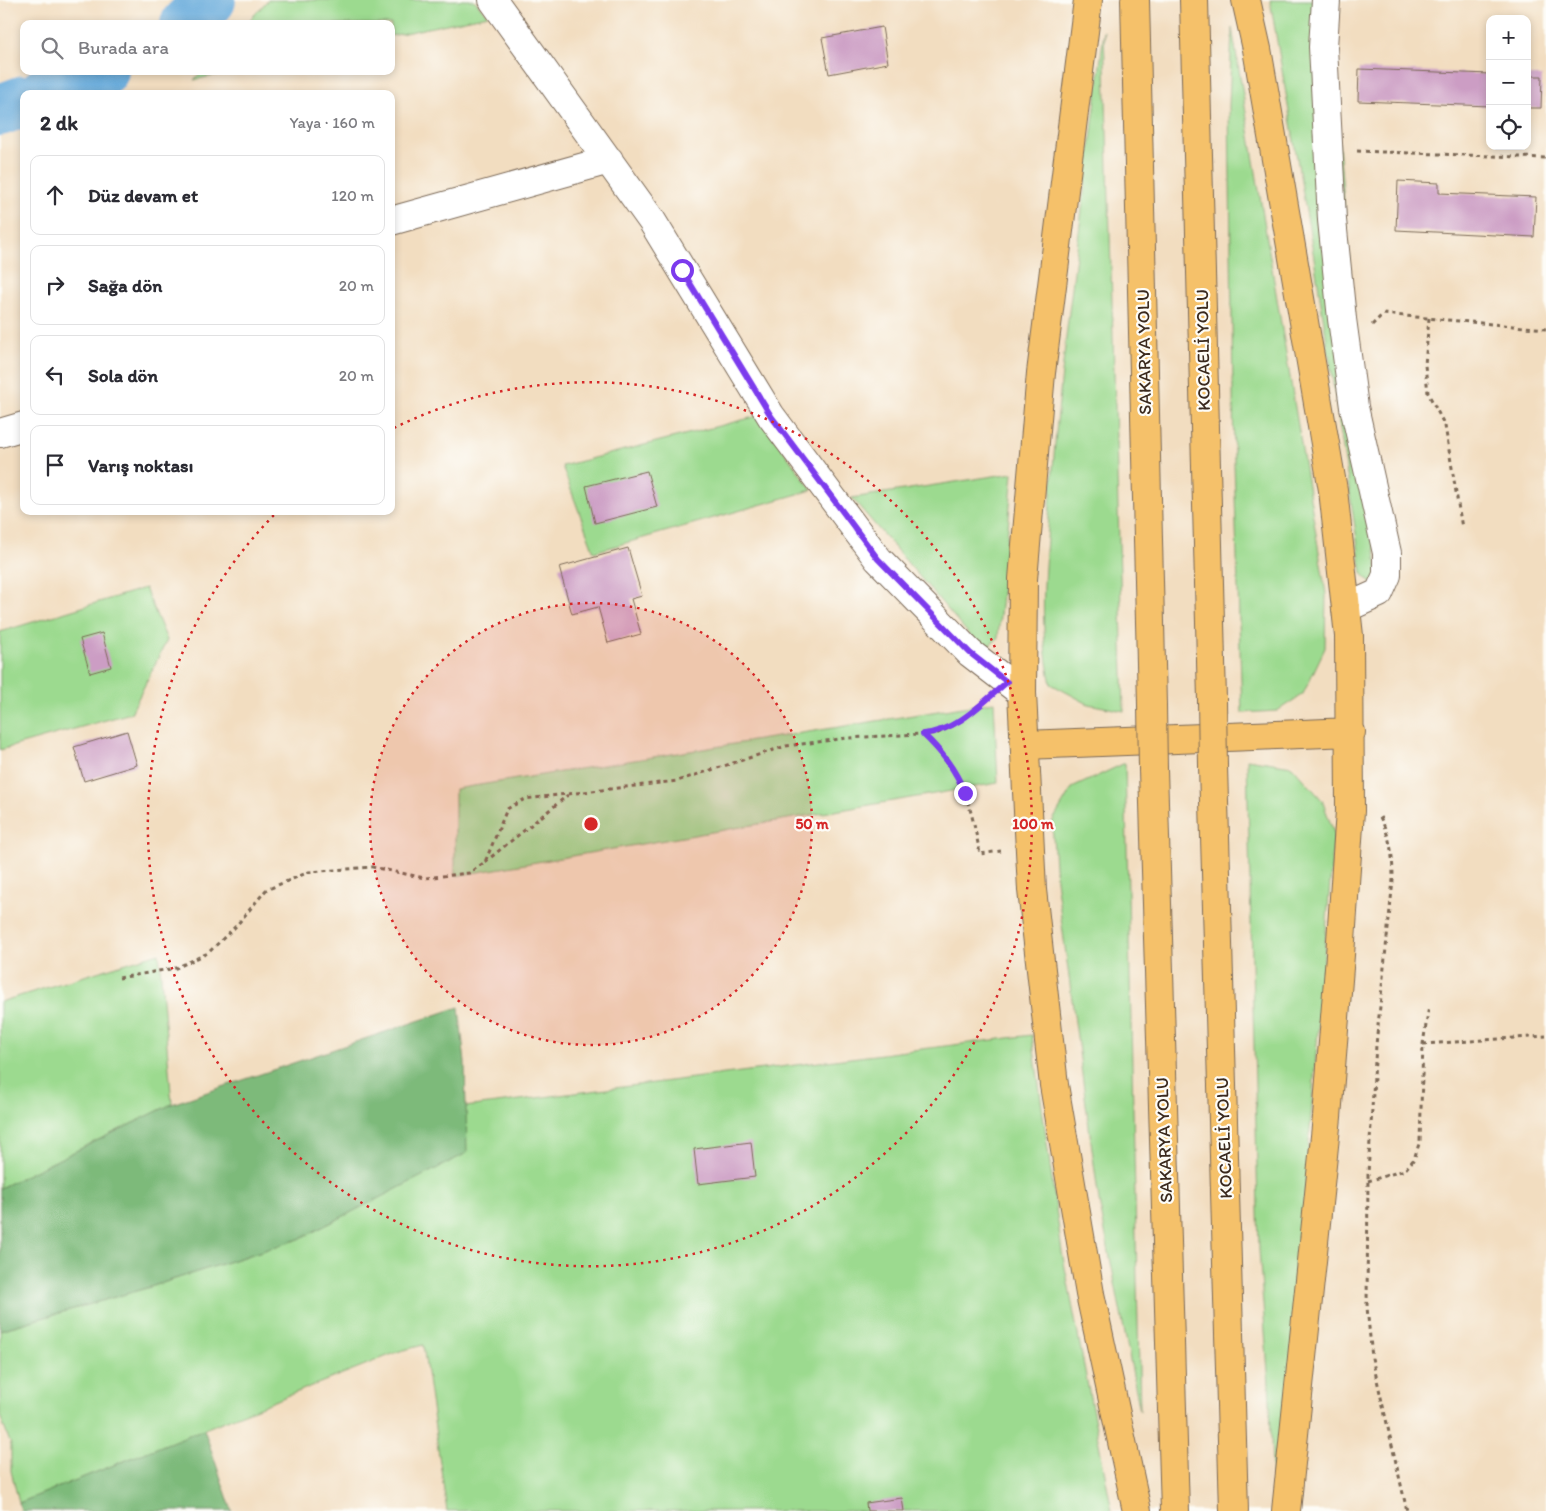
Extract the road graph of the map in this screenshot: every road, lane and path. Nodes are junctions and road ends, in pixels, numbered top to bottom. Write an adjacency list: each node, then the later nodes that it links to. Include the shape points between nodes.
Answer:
1 (493, 0): 9 (street)
2 (1088, 0): 18 (highway, via 1040,373)
3 (1135, 0): 32 (highway, SAKARYA YOLU, bridge)
4 (1194, 0): 33 (highway, KOCAELİ YOLU, bridge)
5 (1246, 0): 17 (highway, via 1333,490)
6 (1326, 0): 7 (street, via 1323,47)
7 (1328, 150): 8 (path); 17 (street, via 1332,220 1354,407 1387,553 1387,575 1378,593)
8 (1546, 158)
9 (609, 160): 10 (street); 18 (street, via 652,221 771,416 878,559 970,653)
10 (395, 220)
11 (1429, 318): 12 (path, via 1383,314); 13 (path); 16 (path, via 1425,365 1428,393 1445,426)
12 (1371, 326)
13 (1546, 329)
14 (20, 427): 15 (street)
15 (0, 433)
16 (1462, 528)
17 (1346, 608): 19 (highway)
18 (1014, 688): 20 (path, via 938,733); 21 (highway)
19 (1351, 732): 21 (highway); 22 (highway)
20 (923, 734): 23 (path, via 848,738 786,746 677,781); 24 (path, via 943,754 957,775 972,810 980,854)
21 (1025, 745): 24 (highway)
22 (1350, 785): 30 (path, via 1380,817 1390,837 1393,855); 34 (highway, via 1328,1107)
23 (570, 794): 25 (path); 25 (path, via 525,800 507,809)
24 (1029, 847): 31 (highway, via 1054,1085 1090,1294)
25 (485, 862): 26 (path, via 470,873 425,878 372,867 309,872 266,890 208,954 176,968)
26 (119, 978)
27 (1429, 1006): 29 (path)
28 (1546, 1036): 29 (path)
29 (1423, 1044): 30 (path, via 1420,1140 1414,1159 1405,1170)
30 (1368, 1181): 35 (path, via 1366,1298 1371,1350)
31 (1137, 1511)
32 (1176, 1511)
33 (1234, 1511)
34 (1286, 1511)
35 (1406, 1511)

